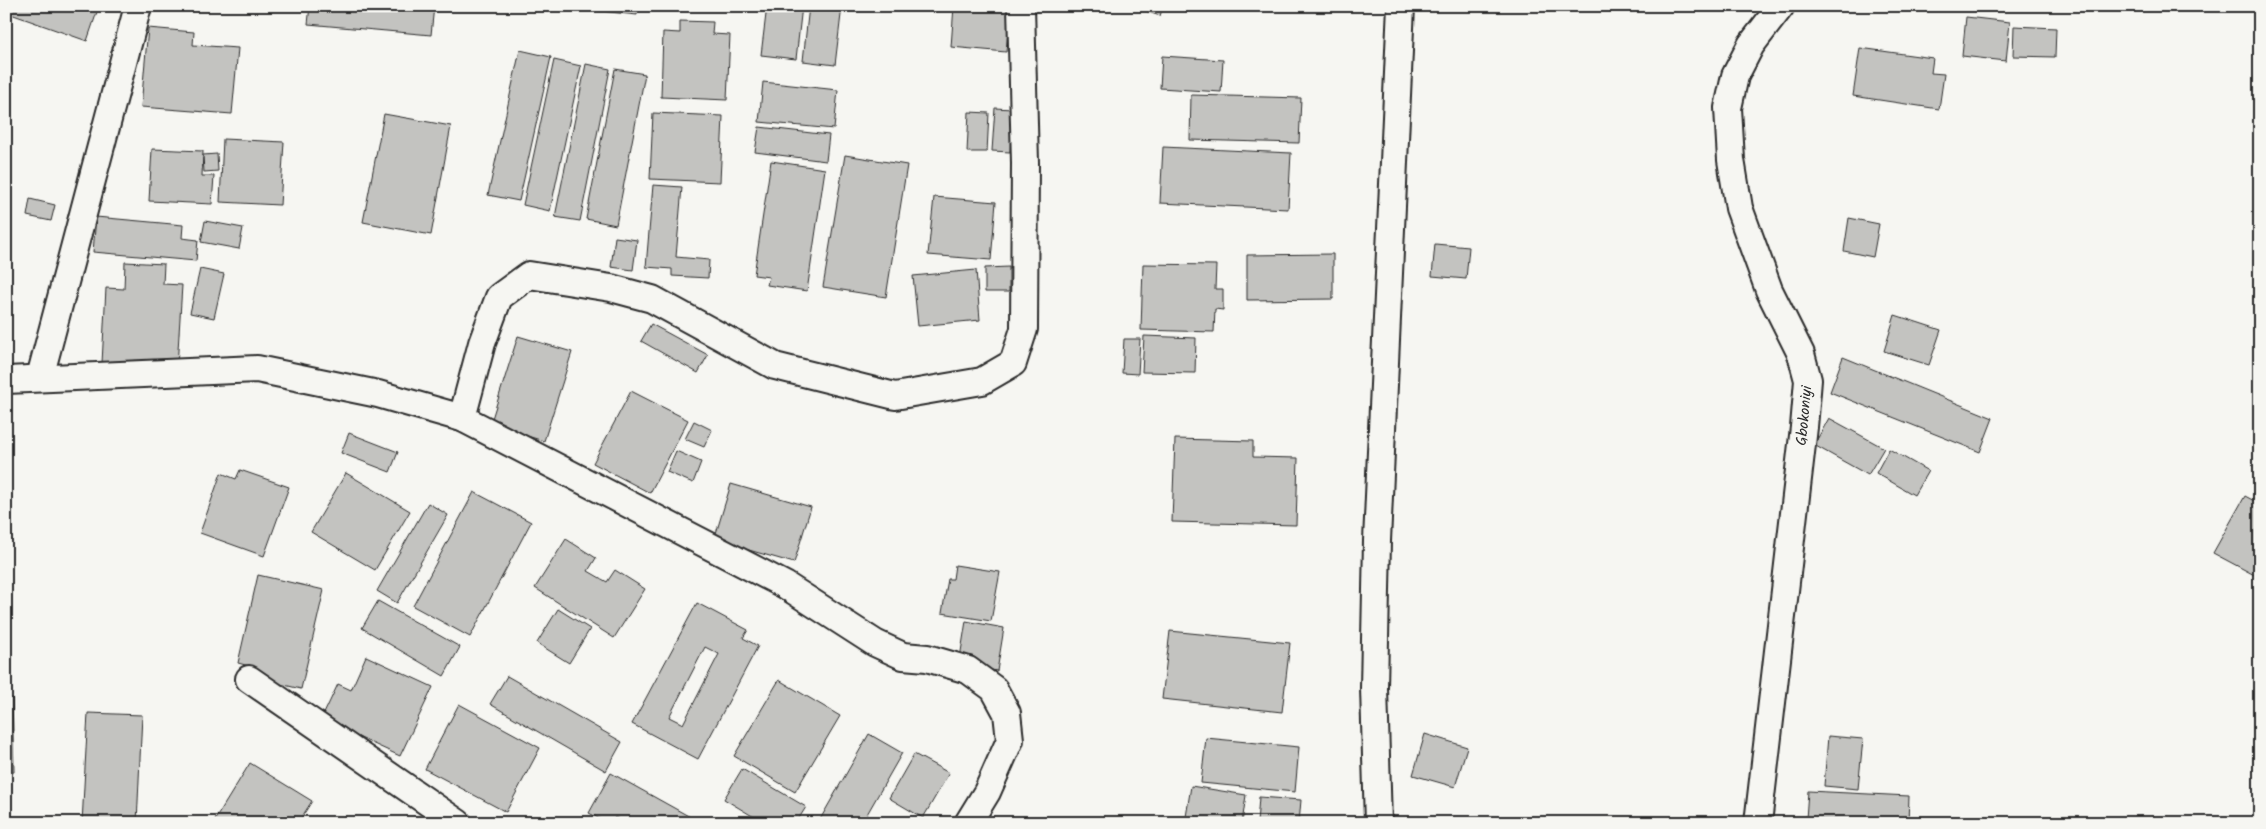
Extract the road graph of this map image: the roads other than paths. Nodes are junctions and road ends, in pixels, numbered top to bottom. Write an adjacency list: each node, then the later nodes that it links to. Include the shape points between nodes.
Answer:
1 (138, 6): 5 (street)
2 (1021, 6): 7 (street, via 1025,163 1024,329 1012,363 982,381 895,396 776,366 652,299 611,288 529,275 499,297 482,343)
3 (1401, 6): 11 (street, via 1377,542 1374,688)
4 (1782, 6): 12 (street, Gbokoniyi, via 1751,45 1735,76 1728,108 1731,160 1739,208 1769,290 1801,354 1808,380)
5 (40, 376): 6 (street); 7 (street, via 257,369 378,394)
6 (6, 380)
7 (462, 418): 10 (street, via 785,585 875,643 903,656 927,658 968,670 994,689 1006,713 1010,740 987,792)
8 (249, 679): 9 (street)
9 (458, 823)
10 (968, 823)
11 (1378, 823)
12 (1758, 823)

